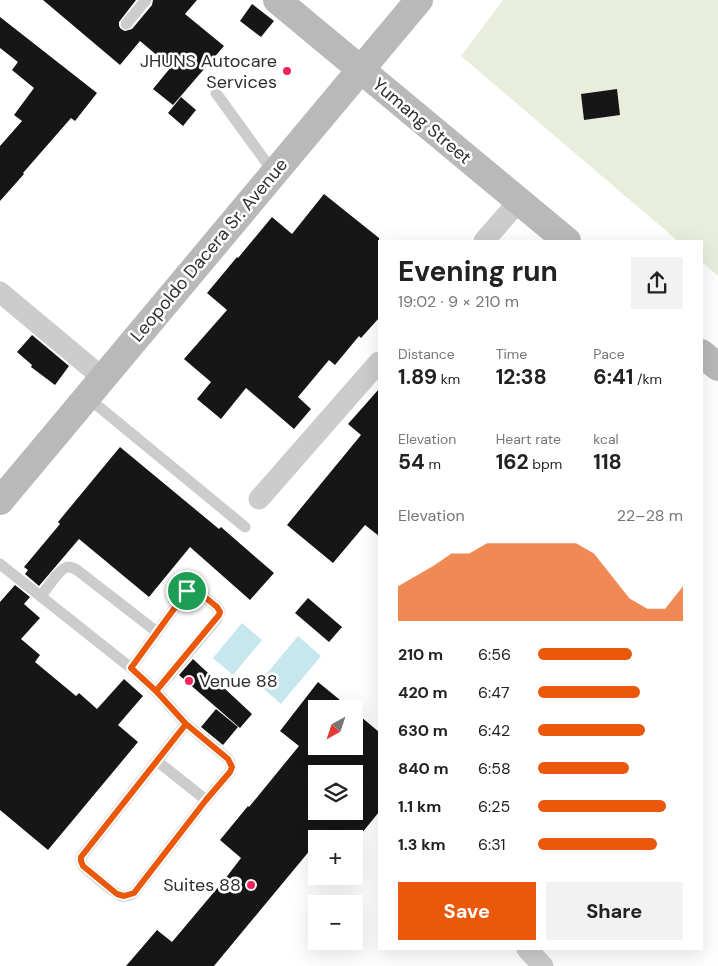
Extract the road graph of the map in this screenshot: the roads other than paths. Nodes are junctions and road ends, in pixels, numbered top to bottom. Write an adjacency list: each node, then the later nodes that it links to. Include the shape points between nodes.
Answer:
1 (146, 0): 4 (lane)
2 (286, 3): 5 (main road, Yumang Street)
3 (411, 3): 5 (main road, Leopoldo Dacera Sr. Avenue)
4 (126, 24)
5 (360, 69): 7 (main road, Leopoldo Dacera Sr. Avenue); 8 (main road, Yumang Street)
6 (216, 93): 7 (lane)
7 (274, 172): 15 (main road, Leopoldo Dacera Sr. Avenue)
8 (519, 201): 9 (street); 10 (main road, Yumang Street)
9 (485, 240)
10 (566, 240)
11 (0, 292): 15 (street)
12 (703, 355): 14 (main road)
13 (378, 363): 16 (street)
14 (718, 367)
15 (95, 388): 17 (main road, Leopoldo Dacera Sr. Avenue); 18 (lane)
16 (259, 500)
17 (0, 501)
18 (245, 527)
19 (0, 564): 20 (lane)
20 (41, 596): 21 (lane, via 61,570 70,567); 22 (lane)
21 (157, 632): 22 (lane); 23 (lane, via 187,591 195,589 220,612)
22 (131, 668): 23 (lane)
23 (156, 691): 24 (lane)
24 (186, 724): 25 (lane); 26 (lane, via 228,759 232,767)
25 (158, 761): 26 (lane); 26 (lane, via 81,857 83,866 117,894 134,893)
26 (206, 800)
27 (528, 950): 28 (street)
28 (543, 966)

